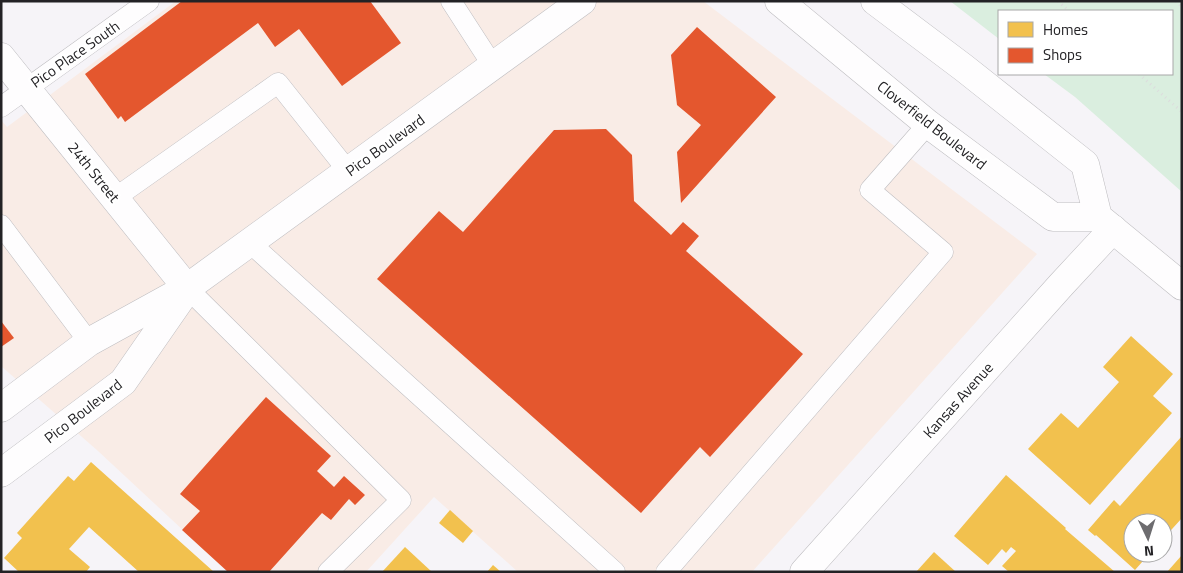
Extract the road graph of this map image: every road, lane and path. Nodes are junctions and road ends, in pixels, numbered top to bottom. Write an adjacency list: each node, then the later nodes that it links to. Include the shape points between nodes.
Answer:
1 (149, 1): 13 (lane, Pico Place South)
2 (451, 1): 11 (lane)
3 (582, 1): 11 (main road, Pico Boulevard)
4 (779, 1): 16 (main road, Cloverfield Boulevard)
5 (874, 1): 19 (main road, via 1085,164)
6 (1058, 1): 9 (path)
7 (1176, 1): 8 (path)
8 (1182, 7)
9 (1068, 10)
10 (1, 57): 13 (main road, 24th Street)
11 (493, 66): 17 (main road, Pico Boulevard)
12 (1140, 75): 15 (path)
13 (27, 88): 14 (lane, Pico Place South); 18 (main road, 24th Street)
14 (1, 106)
15 (1182, 112)
16 (928, 124): 19 (main road, Cloverfield Boulevard, via 1053,217); 29 (lane, via 870,190 943,252)
17 (348, 171): 18 (lane, via 278,83); 21 (main road, Pico Boulevard)
18 (115, 198): 23 (main road, 24th Street)
19 (1106, 223): 22 (main road); 30 (main road, Kansas Avenue, via 1060,285)
20 (1, 225): 24 (lane)
21 (250, 243): 23 (main road, Pico Boulevard); 28 (lane)
22 (1182, 286)
23 (187, 288): 24 (main road, Pico Boulevard); 26 (main road, Pico Boulevard, via 123,382); 27 (lane, via 401,500)
24 (89, 342): 25 (main road, Pico Boulevard)
25 (1, 408)
26 (1, 473)
27 (328, 572)
28 (615, 572)
29 (666, 572)
30 (804, 572)

